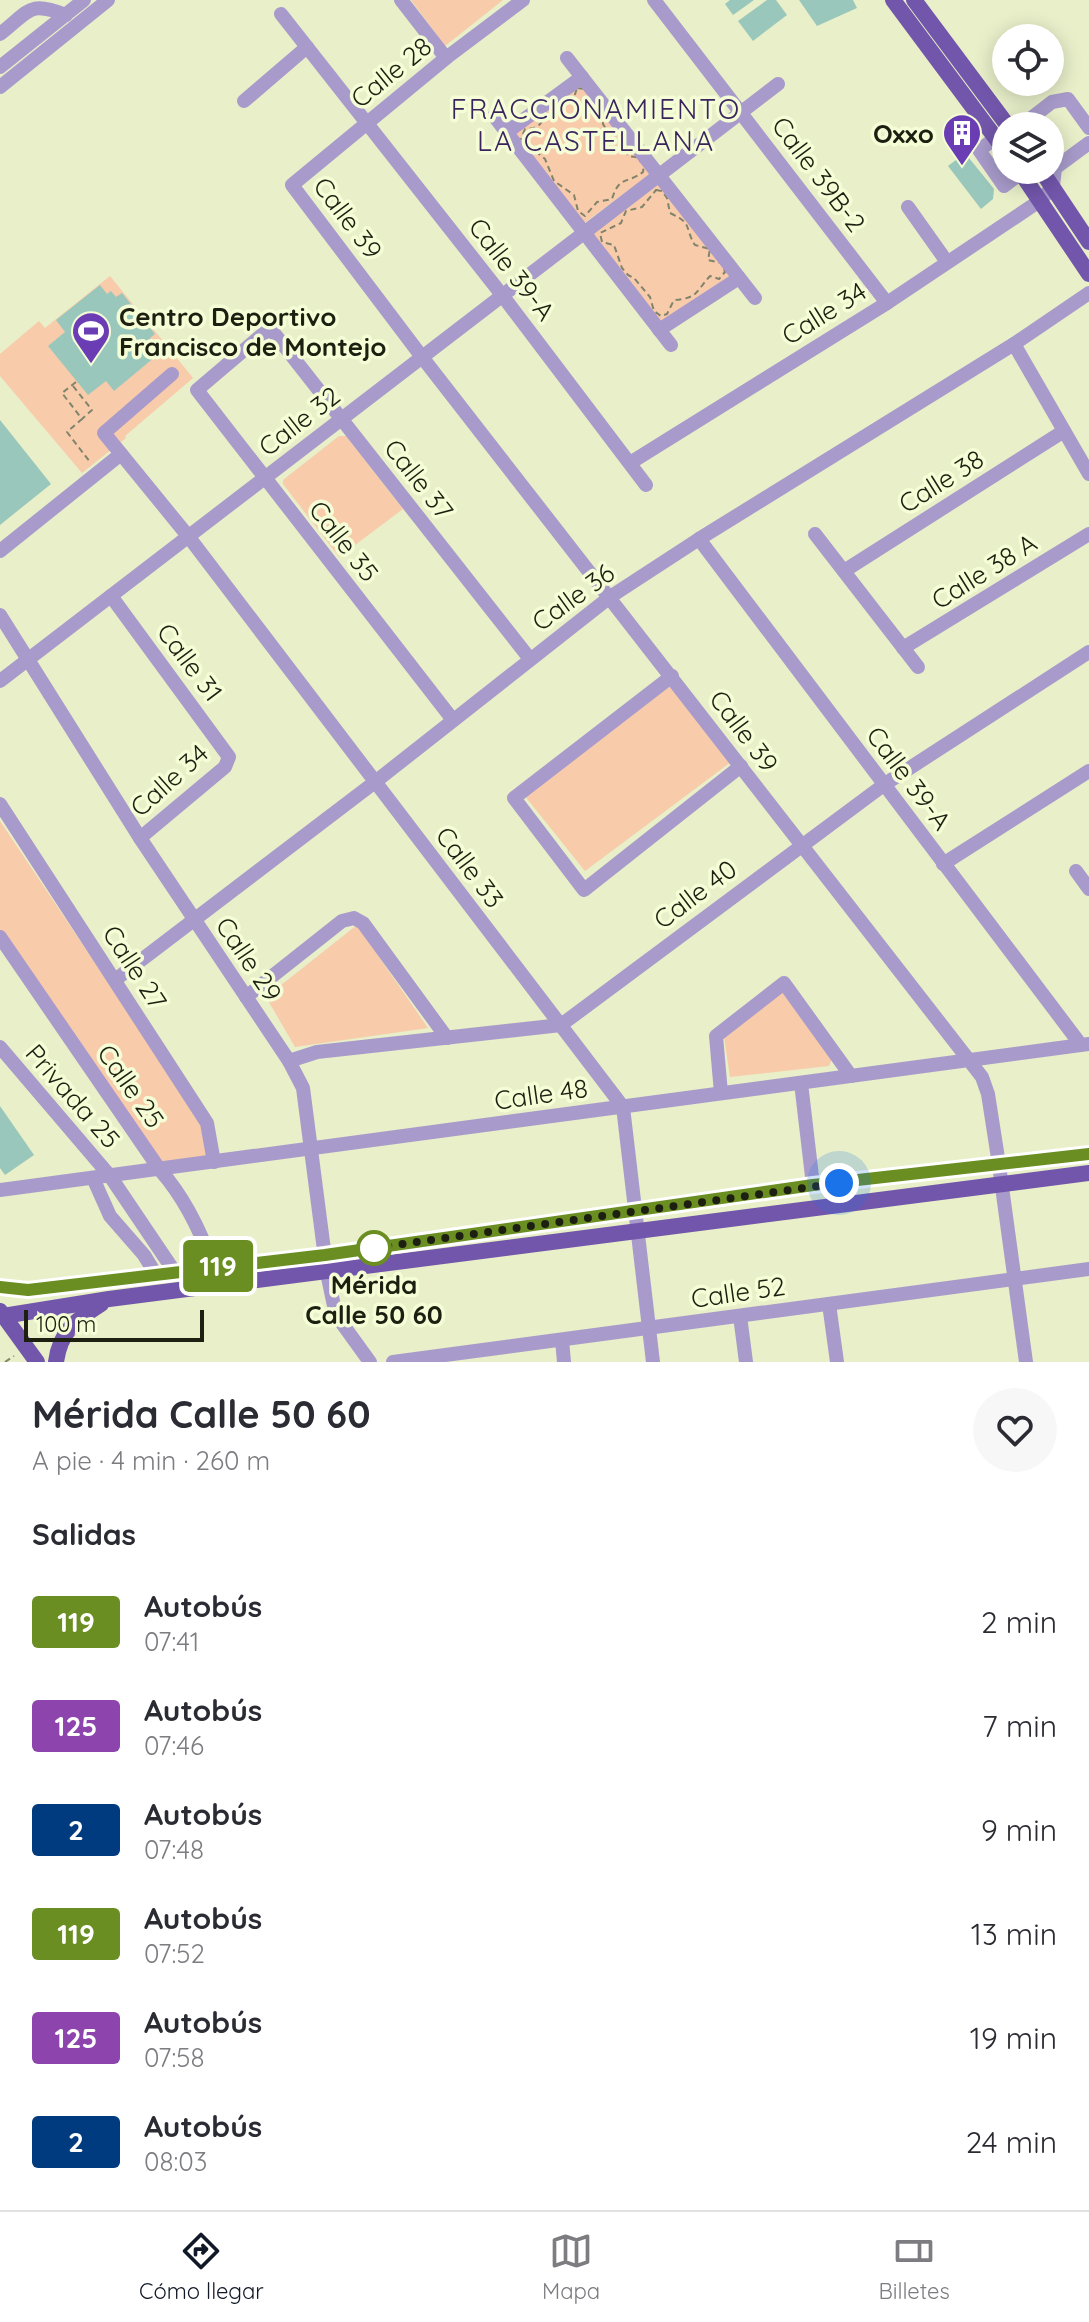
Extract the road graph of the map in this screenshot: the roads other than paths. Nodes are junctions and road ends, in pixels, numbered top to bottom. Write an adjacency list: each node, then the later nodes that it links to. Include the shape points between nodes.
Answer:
1 (84, 0): 9 (street)
2 (108, 0): 17 (street)
3 (401, 0): 12 (street)
4 (521, 0): 12 (street, Calle 28)
5 (654, 0): 19 (street, Calle 39B-2)
6 (893, 0): 26 (main road)
7 (914, 0): 20 (main road)
8 (281, 14): 11 (street, Calle 39-A)
9 (66, 15): 10 (street, via 35,6); 14 (street)
10 (0, 34)
11 (307, 47): 18 (street); 23 (street, Calle 39-A)
12 (446, 58): 23 (street, Calle 28)
13 (567, 58): 15 (street)
14 (0, 67)
15 (582, 77): 25 (street); 30 (street)
16 (778, 84): 19 (street, Calle 32)
17 (0, 87)
18 (244, 101)
19 (741, 111): 30 (street, Calle 32); 44 (street, Calle 39B-2)
20 (998, 112)
21 (1039, 112): 24 (street, via 1068,99)
22 (494, 116): 25 (street)
23 (368, 122): 32 (street, Calle 28); 42 (street, Calle 39-A)
24 (1089, 128)
25 (507, 132): 36 (street)
26 (992, 133)
27 (992, 141): 29 (street, via 979,150)
28 (1089, 143): 33 (street, Calle 34, via 1055,168)
29 (992, 169)
30 (658, 174): 36 (street, Calle 32); 40 (street)
31 (1029, 184): 34 (main road)
32 (292, 185): 49 (street, Calle 39)
33 (1053, 186): 34 (street, Calle 34); 37 (main road)
34 (1041, 200): 38 (street, Calle 34); 39 (main road)
35 (908, 207): 38 (street)
36 (584, 232): 42 (street, Calle 32); 46 (street)
37 (1089, 242)
38 (947, 262): 44 (street, Calle 34)
39 (1089, 274)
40 (739, 278): 43 (street); 46 (street)
41 (1089, 293): 47 (street, Calle 36)
42 (502, 295): 49 (street, Calle 32); 54 (street, Calle 39-A)
43 (755, 298)
44 (887, 303): 54 (street, Calle 34)
45 (270, 328): 51 (street, Calle 37); 56 (street, Calle 35, via 197,390)
46 (659, 330): 48 (street)
47 (1014, 344): 52 (street); 61 (street, Calle 36)
48 (671, 345)
49 (422, 357): 51 (street, Calle 32); 65 (street, Calle 39)
50 (172, 374): 53 (street, via 104,433)
51 (341, 419): 56 (street, Calle 32); 70 (street, Calle 37)
52 (1064, 431): 55 (street); 63 (street, Calle 38)
53 (121, 454): 60 (street, Calle 33); 62 (street)
54 (630, 463): 57 (street, Calle 39-A)
55 (1089, 474)
56 (265, 477): 60 (street, Calle 32); 74 (street, Calle 35)
57 (646, 485)
58 (815, 534): 63 (street)
59 (1089, 534): 67 (street, Calle 38 A)
60 (188, 536): 64 (street, Calle 32); 78 (street, Calle 33)
61 (699, 539): 65 (street, Calle 36); 79 (street, Calle 39-A)
62 (0, 551)
63 (844, 571): 67 (street)
64 (111, 596): 69 (street, Calle 32); 75 (street, Calle 31)
65 (610, 597): 70 (street, Calle 36); 72 (street, Calle 39)
66 (0, 615): 69 (street, Calle 29)
67 (903, 648): 71 (street)
68 (1089, 652): 79 (street, Calle 40)
69 (29, 659): 73 (street, Calle 32); 81 (street, Calle 29)
70 (530, 659): 74 (street, Calle 36)
71 (918, 667)
72 (672, 676): 76 (street, Calle 39); 76 (street, via 514,798 584,890)
73 (0, 681)
74 (453, 720): 78 (street, Calle 36)
75 (229, 757): 81 (street, Calle 34, via 225,767)
76 (741, 766): 82 (street, Calle 39)
77 (1089, 771): 83 (street)
78 (375, 782): 86 (street, Calle 36); 90 (street, Calle 33)
79 (885, 784): 82 (street, Calle 40); 83 (street, Calle 39-A)
80 (0, 804): 88 (street, Calle 27)
81 (140, 838): 86 (street, Calle 29)
82 (801, 845): 90 (street, Calle 40); 94 (street, Calle 39)
83 (943, 864): 92 (street, Calle 39-A)
84 (1076, 871): 85 (street)
85 (1088, 887)
86 (194, 920): 88 (street, Calle 36); 89 (street, Calle 29)
87 (0, 937): 104 (street, Calle 25)
88 (115, 980): 102 (street, Calle 27, via 207,1123)
89 (246, 997): 91 (street, via 342,921 354,918 363,923); 95 (street, Calle 29)
90 (561, 1025): 91 (street); 99 (street, Calle 33)
91 (447, 1038): 95 (street, via 317,1052)
92 (1085, 1045): 94 (street, Calle 48)
93 (0, 1047): 106 (street, Privada 25)
94 (970, 1060): 96 (street, Calle 48); 103 (street, Calle 39, via 988,1094)
95 (289, 1061): 100 (street, Calle 29, via 303,1088)
96 (851, 1076): 97 (street, Calle 48); 98 (street, via 784,983 716,1036)
97 (801, 1083): 98 (street, Calle 48); 109 (street)
98 (721, 1093): 99 (street, Calle 48)
99 (623, 1107): 100 (street, Calle 48); 111 (street)
100 (311, 1149): 102 (street, Calle 48); 113 (street, Calle 29)
101 (1089, 1154): 103 (main road)
102 (214, 1162): 104 (street, Calle 48)
103 (999, 1165): 108 (street, Calle 39); 109 (main road)
104 (160, 1170): 106 (street, Calle 48); 114 (street, Calle 25, via 202,1237)
105 (1089, 1173): 108 (main road)
106 (110, 1176): 107 (street, Calle 48); 116 (street)
107 (93, 1178): 110 (street, Calle 48); 117 (street, via 110,1216)
108 (1001, 1184): 112 (main road); 119 (street, Calle 39)
109 (813, 1185): 111 (main road)
110 (0, 1190)
111 (636, 1212): 112 (street); 113 (main road)
112 (638, 1231): 118 (main road); 125 (street)
113 (325, 1255): 114 (main road); 118 (street, Calle 29)
114 (213, 1266): 116 (main road)
115 (1089, 1269): 119 (street, Calle 52)
116 (174, 1271): 117 (main road)
117 (155, 1273): 120 (main road, via 28,1290)
118 (327, 1273): 121 (main road); 130 (street, Calle 29, via 336,1315)
119 (1015, 1279): 122 (street, Calle 52); 136 (street, Calle 39)
120 (0, 1287)
121 (109, 1299): 124 (main road); 129 (main road, via 72,1323)
122 (829, 1304): 123 (street, Calle 52); 135 (street)
123 (740, 1316): 125 (street, Calle 52); 134 (street)
124 (1, 1317): 128 (main road)
125 (649, 1328): 126 (street, Calle 52); 133 (street)
126 (562, 1340): 127 (street, Calle 52); 132 (street)
127 (470, 1357): 131 (street, Calle 52)
128 (37, 1362)
129 (56, 1362)
130 (370, 1362)
131 (393, 1362)
132 (564, 1362)
133 (653, 1362)
134 (746, 1362)
135 (837, 1362)
136 (1026, 1362)

